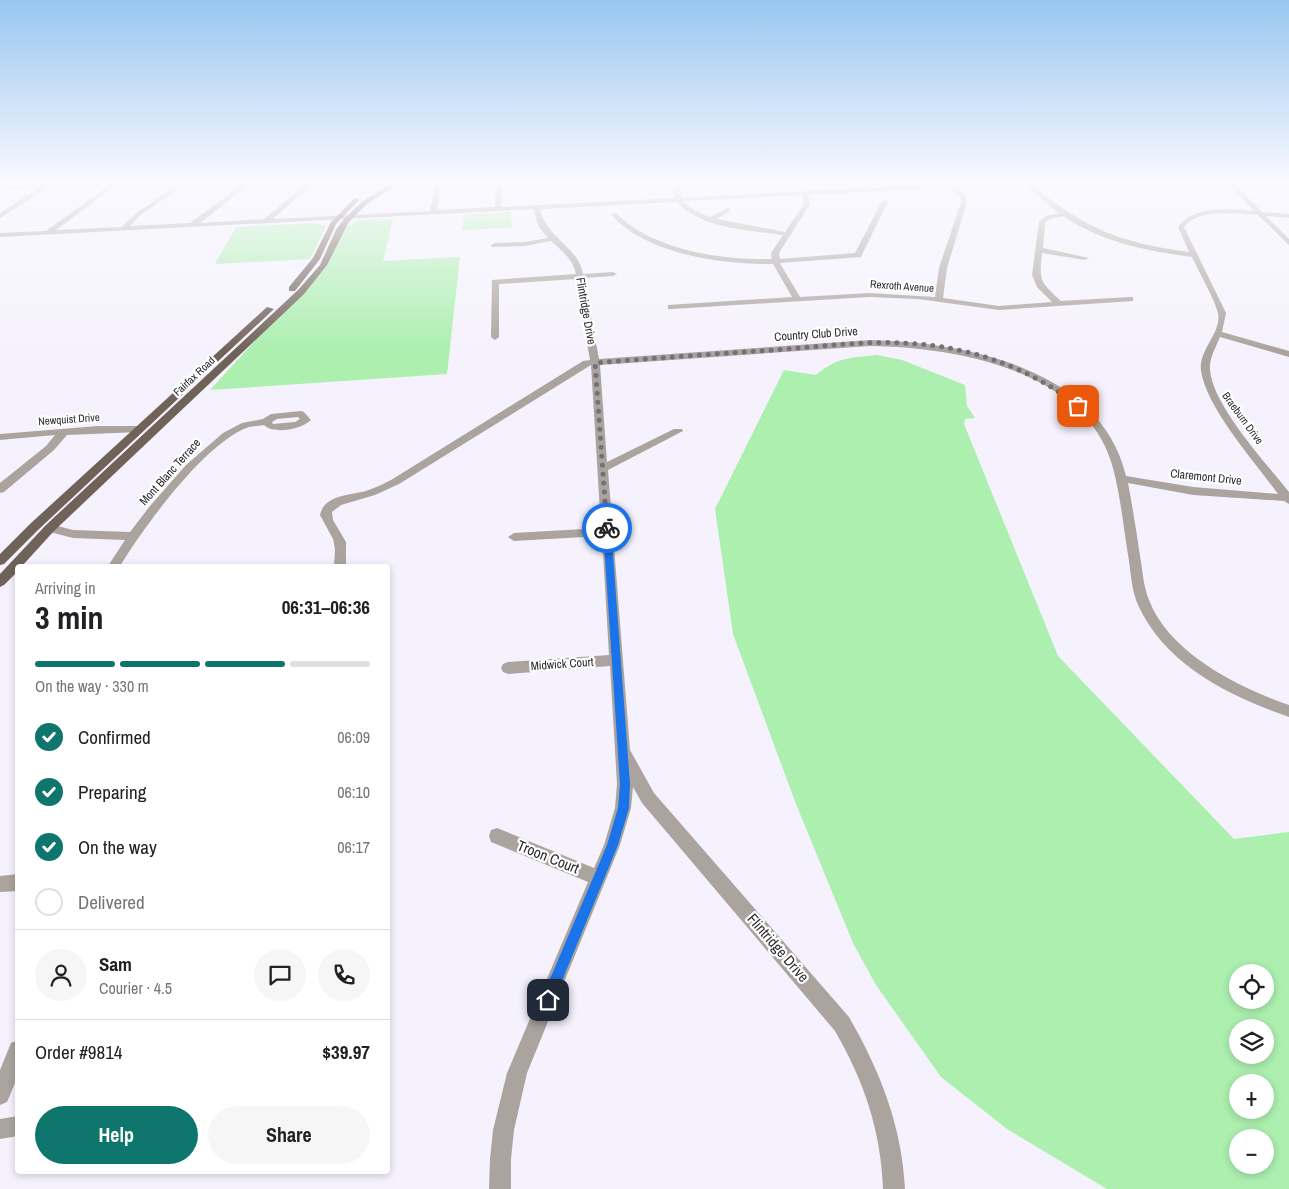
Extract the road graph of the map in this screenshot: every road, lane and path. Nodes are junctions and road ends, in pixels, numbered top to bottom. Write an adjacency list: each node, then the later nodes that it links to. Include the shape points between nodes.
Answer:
1 (324, 239): 28 (main road, Fairfax Road, via 316,259 301,279)
2 (335, 239): 29 (main road, Fairfax Road, via 312,280)
3 (545, 239): 12 (street)
4 (553, 239): 18 (street, Flintridge Drive, via 572,256)
5 (650, 239): 16 (street, via 700,255 730,260)
6 (783, 239): 16 (street)
7 (866, 239): 16 (street, via 858,255)
8 (952, 239): 21 (street, via 943,268)
9 (1040, 239): 13 (street)
10 (1121, 239): 14 (street)
11 (1187, 239): 14 (street, Braeburn Drive)
12 (495, 245)
13 (1039, 250): 15 (street); 22 (street, via 1037,279)
14 (1194, 255): 24 (street, Braeburn Drive, via 1220,307 1222,320)
15 (1085, 258)
16 (775, 260): 19 (street)
17 (613, 274): 18 (street)
18 (580, 276): 25 (street, via 495,282); 27 (street, Flintridge Drive)
19 (797, 299): 21 (street, Rexroth Avenue, via 869,295); 23 (street, Rexroth Avenue)
20 (1130, 299): 22 (street, Rexroth Avenue)
21 (939, 300): 22 (street, Rexroth Avenue, via 999,308)
22 (1059, 304)
23 (671, 307)
24 (1217, 333): 26 (street); 39 (street, Braeburn Drive, via 1206,360 1208,386 1218,405)
25 (495, 337)
26 (1289, 354)
27 (595, 363): 35 (street, Flintridge Drive); 37 (street, Country Club Drive, via 886,342 961,350 1022,371 1053,387 1078,406 1106,437); 47 (street, Country Club Drive, via 586,363 413,472 383,488 335,503 327,511 326,519 341,547)
28 (185, 387): 29 (main road, via 188,395); 31 (main road, Fairfax Road)
29 (171, 414): 36 (main road, Fairfax Road)
30 (266, 422): 42 (street, Mont Blanc Terrace, via 246,424 212,445)
31 (140, 429): 33 (street, Newquist Drive); 36 (main road, Fairfax Road, via 142,433 138,441 110,468)
32 (678, 431): 35 (street)
33 (64, 432): 34 (street, Newquist Drive); 38 (street, via 50,448)
34 (0, 437)
35 (603, 468): 41 (street, Flintridge Drive)
36 (100, 473): 40 (main road, via 48,525); 44 (main road, Fairfax Road, via 34,527)
37 (1120, 478): 39 (street, Claremont Drive, via 1193,491); 52 (street, Country Club Drive, via 1139,587 1146,609 1156,624 1182,652 1216,678 1253,698)
38 (0, 489)
39 (1288, 499)
40 (50, 528): 42 (street, via 73,534); 45 (main road)
41 (607, 532): 43 (street); 50 (street, Flintridge Drive)
42 (133, 536): 46 (street, Mont Blanc Terrace)
43 (514, 537)
44 (0, 561)
45 (17, 564)
46 (115, 564)
47 (340, 564)
48 (15, 566): 49 (main road)
49 (0, 582)
50 (616, 660): 51 (street, Midwick Court); 53 (street, Flintridge Drive)
51 (508, 668)
52 (1289, 711)
53 (621, 728): 55 (street, Flintridge Drive, via 625,784 623,808); 63 (street, Flintridge Drive, via 628,762 648,798 825,1003 858,1050 882,1110 890,1143)
54 (497, 836): 55 (street, Troon Court)
55 (599, 878): 62 (street, Flintridge Drive, via 517,1073 502,1137)
56 (15, 882): 57 (street)
57 (0, 884)
58 (15, 1058): 59 (street)
59 (0, 1095)
60 (15, 1126): 61 (street)
61 (0, 1128)
62 (500, 1189)
63 (894, 1189)

